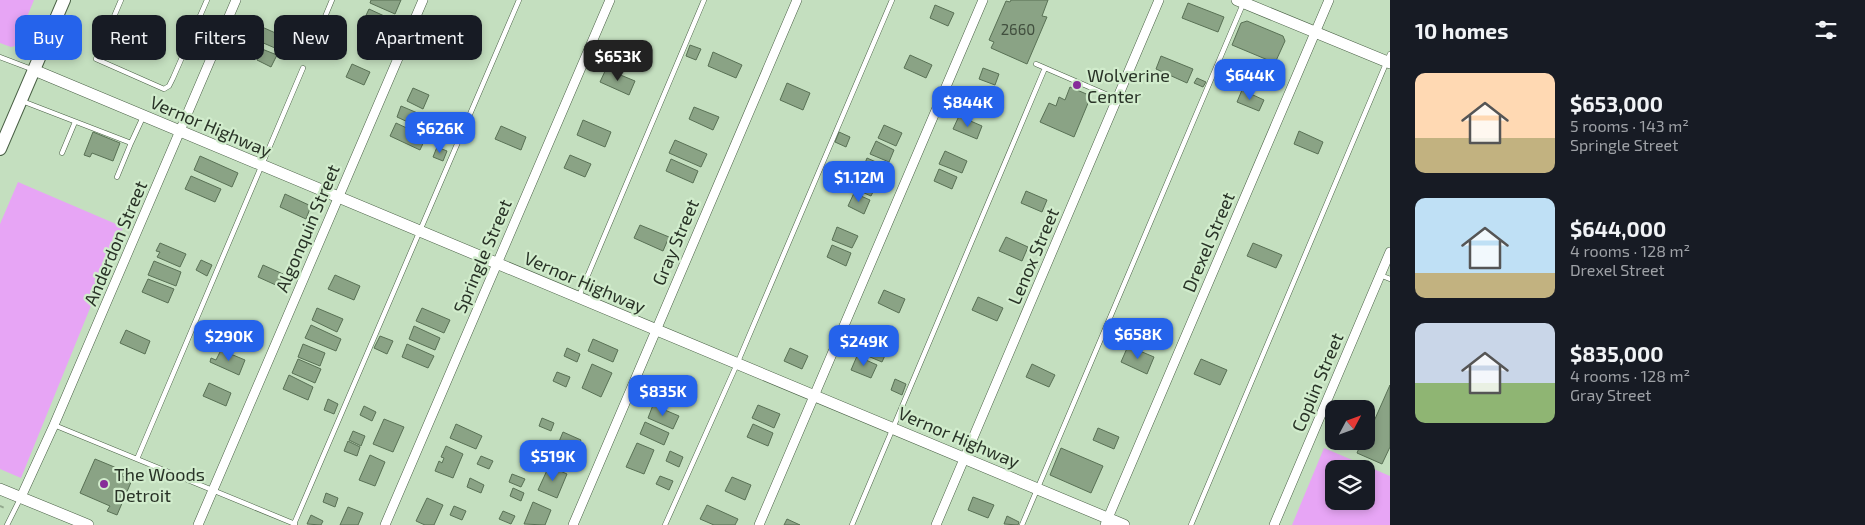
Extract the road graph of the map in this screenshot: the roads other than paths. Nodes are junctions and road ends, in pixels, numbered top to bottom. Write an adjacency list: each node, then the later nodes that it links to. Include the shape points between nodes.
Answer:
1 (64, 0): 23 (main road)
2 (121, 0): 3 (lane, via 96,59 164,89 173,78)
3 (206, 0)
4 (236, 0): 28 (street, Anderdon Street)
5 (332, 0): 16 (lane)
6 (423, 0): 34 (street, Algonquin Street)
7 (519, 0): 35 (lane)
8 (610, 0): 37 (street, Springle Street)
9 (704, 0): 40 (lane)
10 (797, 0): 41 (street, Gray Street)
11 (892, 0): 42 (lane)
12 (983, 0): 43 (street)
13 (1160, 0): 24 (street, Lenox Street)
14 (1329, 0): 17 (street, Drexel Street)
15 (1242, 1): 17 (street); 49 (lane)
16 (326, 15)
17 (1315, 32): 19 (street); 52 (street, Drexel Street)
18 (0, 57): 23 (lane)
19 (1389, 60): 65 (lane)
20 (1036, 64): 22 (lane)
21 (303, 68): 32 (lane)
22 (1045, 68): 24 (lane, via 1082,81); 45 (lane)
23 (34, 70): 25 (main road); 26 (street, Vernor Highway)
24 (1117, 99): 46 (street, Lenox Street)
25 (21, 100): 27 (lane); 30 (main road)
26 (143, 117): 28 (street, Vernor Highway); 29 (lane)
27 (74, 122): 29 (lane); 31 (lane)
28 (180, 132): 32 (street, Vernor Highway); 44 (street, Anderdon Street)
29 (131, 143): 33 (lane)
30 (0, 149)
31 (62, 153)
32 (261, 166): 34 (street, Vernor Highway); 47 (lane)
33 (117, 177)
34 (338, 198): 35 (street, Vernor Highway); 50 (street, Algonquin Street)
35 (420, 232): 37 (street, Vernor Highway); 53 (lane)
36 (1390, 252): 38 (street, Coplin Street)
37 (497, 264): 40 (street, Vernor Highway); 57 (street, Springle Street)
38 (1380, 275): 39 (lane); 66 (street, Coplin Street)
39 (1390, 279)
40 (578, 298): 41 (street, Vernor Highway)
41 (655, 330): 42 (street, Vernor Highway); 58 (street, Gray Street)
42 (736, 364): 43 (street, Vernor Highway); 59 (lane)
43 (815, 396): 45 (street, Vernor Highway); 60 (street)
44 (54, 425): 47 (lane); 51 (street, Anderdon Street)
45 (894, 429): 46 (street, Vernor Highway); 61 (lane)
46 (964, 458): 49 (street, Vernor Highway); 62 (street, Lenox Street)
47 (137, 459): 50 (lane)
48 (0, 489): 51 (street)
49 (1037, 489): 52 (street, Vernor Highway); 63 (lane)
50 (213, 491): 53 (lane); 56 (street, Algonquin Street)
51 (21, 497): 54 (lane); 55 (street)
52 (1107, 522): 64 (street, Vernor Highway)
53 (295, 524)
54 (7, 525)
55 (88, 525)
56 (198, 525)
57 (385, 525)
58 (573, 525)
59 (665, 525)
60 (759, 525)
61 (852, 525)
62 (936, 525)
63 (1022, 525)
64 (1124, 525)
65 (1191, 525)
66 (1274, 525)

